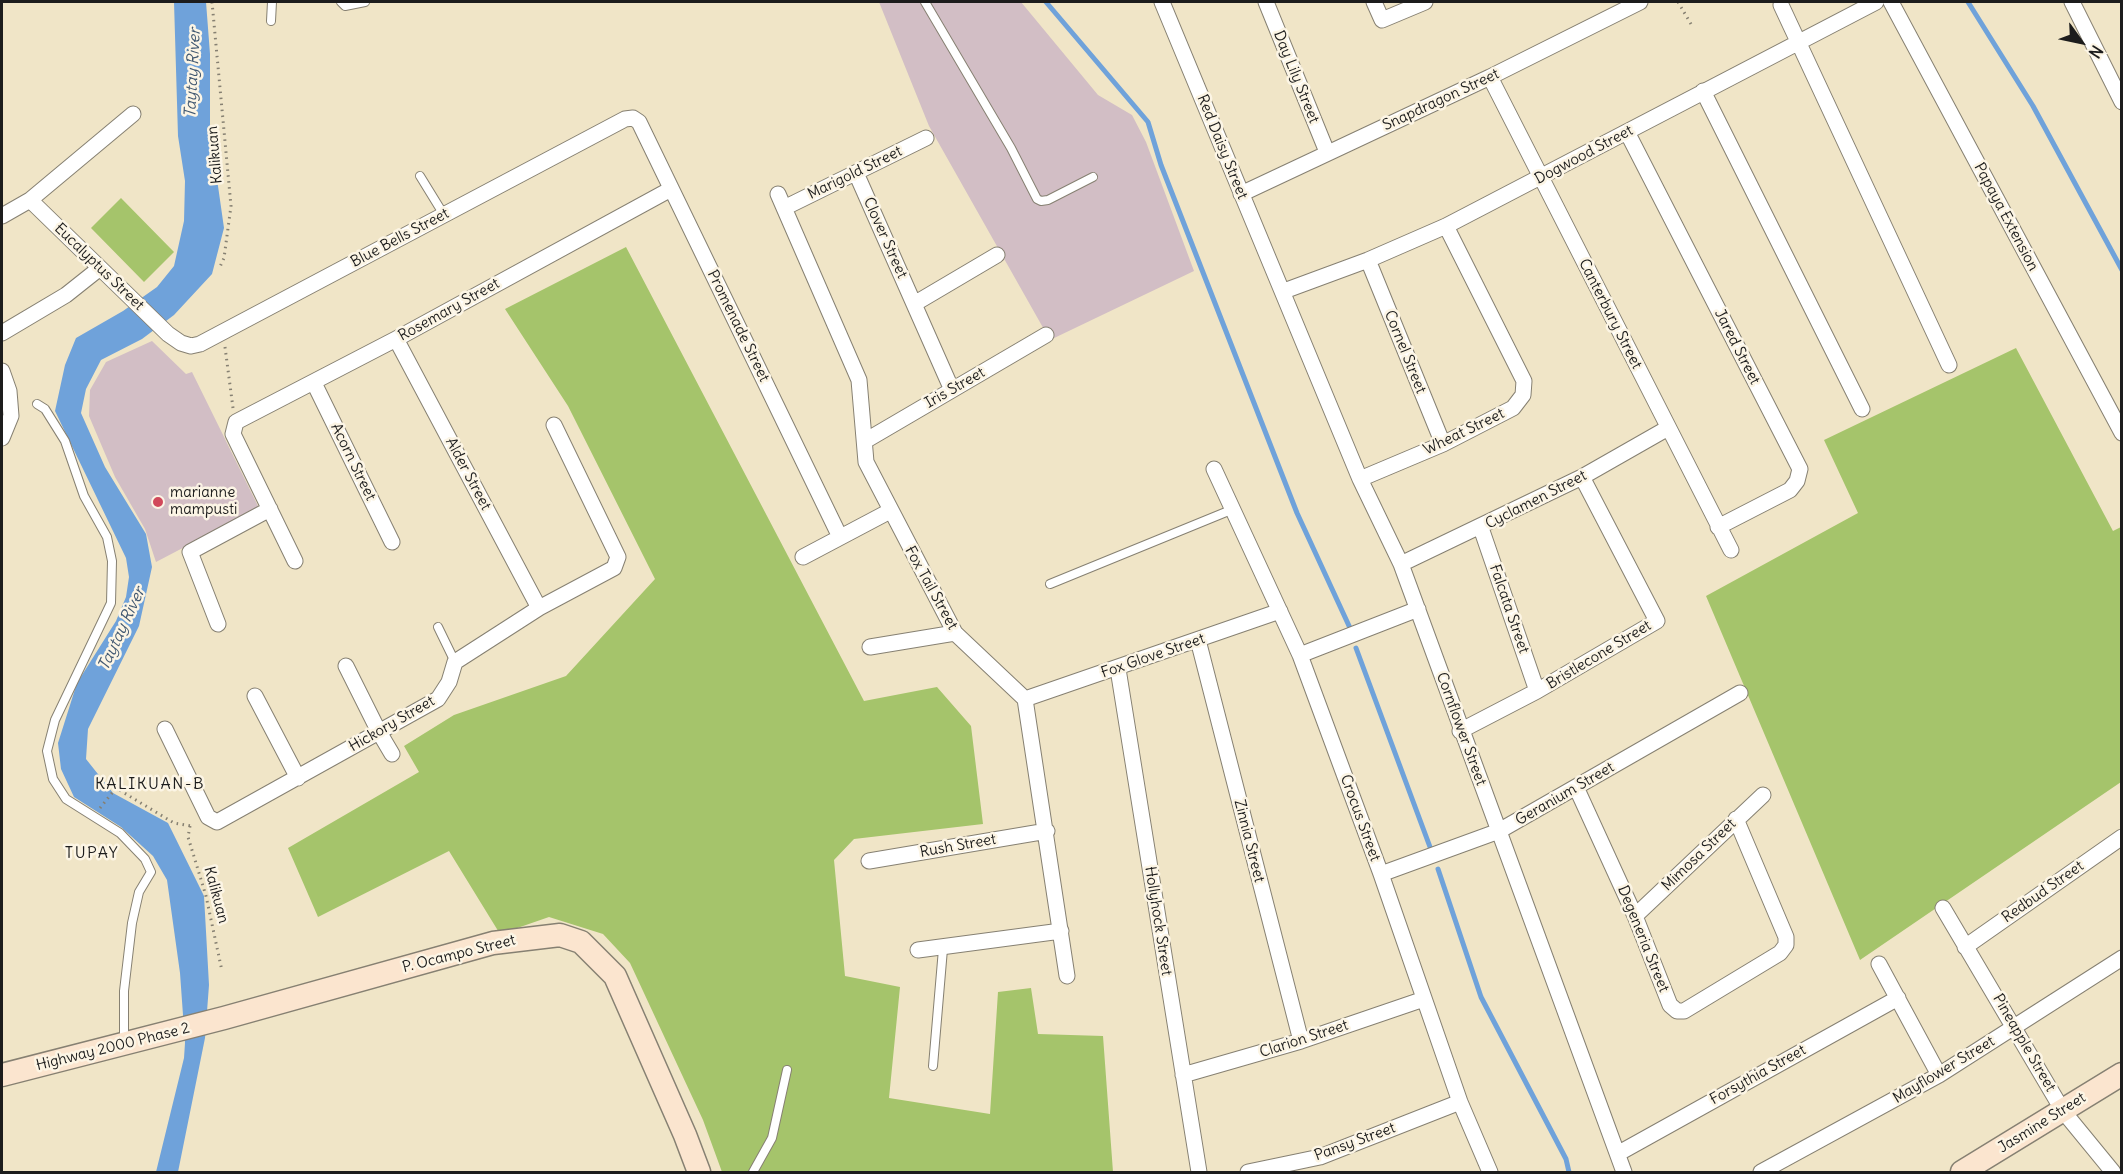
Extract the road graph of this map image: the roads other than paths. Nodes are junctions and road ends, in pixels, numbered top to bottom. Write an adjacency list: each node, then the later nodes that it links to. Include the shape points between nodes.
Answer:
1 (272, 2): 16 (lane)
2 (341, 2): 3 (lane, via 345,6)
3 (365, 2)
4 (925, 2): 28 (lane, via 1037,199 1048,200)
5 (1162, 2): 31 (street, Red Daisy Street)
6 (1266, 2): 25 (street, Day Lily Street)
7 (1374, 2): 8 (street, via 1382,20)
8 (1425, 2)
9 (1640, 2): 15 (street, Snapdragon Street)
10 (1876, 2): 14 (street, Dogwood Street)
11 (1891, 2): 54 (street, Papaya Extension)
12 (2072, 2): 20 (street)
13 (1781, 5): 17 (street)
14 (1856, 6): 17 (street, Dogwood Street)
15 (1612, 7): 18 (street, Snapdragon Street)
16 (271, 21)
17 (1797, 41): 19 (street, Dogwood Street); 46 (street)
18 (1490, 77): 25 (street, Snapdragon Street); 29 (street, Canterbury Street)
19 (1703, 91): 23 (street, Dogwood Street); 51 (street)
20 (2121, 102)
21 (133, 114): 32 (street)
22 (633, 118): 30 (street, Promenade Street, via 639,122); 35 (street, Blue Bells Street)
23 (1627, 132): 29 (street, Dogwood Street); 64 (street, Jared Street, via 1800,469 1790,490)
24 (927, 138): 26 (street, Marigold Street)
25 (1327, 152): 31 (street, Snapdragon Street)
26 (855, 173): 33 (street, Marigold Street); 41 (street, Clover Street)
27 (420, 176): 35 (lane)
28 (1093, 177)
29 (1541, 178): 36 (street, Dogwood Street); 53 (street, Canterbury Street)
30 (671, 189): 45 (street, Rosemary Street); 66 (street, Promenade Street)
31 (1241, 194): 40 (street, Red Daisy Street)
32 (30, 200): 34 (street); 39 (street, Eucalyptus Street)
33 (781, 201): 56 (street, Fox Tail Street, via 859,380)
34 (2, 216)
35 (444, 216): 43 (street, Blue Bells Street, via 191,346)
36 (1446, 226): 38 (street, Dogwood Street); 57 (street, Wheat Street, via 1524,381 1523,395 1512,408)
37 (998, 255): 41 (street)
38 (1368, 260): 40 (street, Dogwood Street); 57 (street, Cornel Street)
39 (100, 268): 42 (street, via 66,295); 43 (street, Eucalyptus Street)
40 (1284, 291): 60 (street, Cornflower Street)
41 (914, 304): 49 (street, Clover Street)
42 (2, 333)
43 (168, 334)
44 (1046, 335): 49 (street, Iris Street)
45 (396, 339): 48 (street, Rosemary Street); 73 (street, Alder Street)
46 (1949, 365)
47 (2, 371): 55 (street, via 12,416)
48 (314, 383): 61 (street, Rosemary Street, via 235,428); 67 (street, Acorn Street)
49 (952, 390): 56 (street, Iris Street)
50 (37, 404): 116 (lane, via 45,409 65,441 84,495 107,537 112,561 111,603 55,720 47,751 53,779 66,799 120,833 146,859 151,872 139,892 132,923 124,991)
51 (1862, 409)
52 (554, 425): 73 (street, via 618,557 614,568)
53 (1668, 428): 59 (street, Cyclamen Street); 64 (street, Canterbury Street)
54 (2121, 433)
55 (2, 438)
56 (865, 441): 63 (street, Fox Tail Street, via 866,462)
57 (1443, 444): 60 (street, Wheat Street)
58 (1214, 469): 62 (street, Crocus Street)
59 (1582, 477): 65 (street, Cyclamen Street); 85 (street, Bristlecone Street, via 1657,621)
60 (1360, 479): 71 (street, Cornflower Street)
61 (270, 509): 70 (street); 76 (street, via 193,549 190,557)
62 (1231, 510): 72 (lane); 75 (street, Crocus Street)
63 (890, 511): 66 (street); 78 (street, Fox Tail Street)
64 (1718, 527): 68 (street, Canterbury Street)
65 (1481, 528): 71 (street, Cyclamen Street); 85 (street, Falcata Street)
66 (840, 537): 69 (street)
67 (392, 542)
68 (1731, 550)
69 (803, 557)
70 (295, 561)
71 (1401, 564): 74 (street, Cornflower Street)
72 (1050, 584)
73 (539, 608): 82 (street)
74 (1418, 609): 81 (street); 90 (street, Cornflower Street)
75 (1280, 611): 79 (street, Fox Glove Street); 81 (street, Crocus Street)
76 (218, 624)
77 (438, 627): 82 (lane)
78 (955, 633): 80 (street); 88 (street, Fox Tail Street)
79 (1198, 640): 84 (street, Fox Glove Street); 115 (street, Zinnia Street)
80 (870, 647)
81 (1300, 655): 101 (street, Crocus Street)
82 (455, 662): 91 (street, Hickory Street, via 438,699)
83 (346, 666): 91 (street)
84 (1118, 669): 88 (street, Fox Glove Street); 122 (street, Hollyhock Street)
85 (1537, 691): 90 (street, Bristlecone Street)
86 (1740, 693): 94 (street, Geranium Street)
87 (255, 696): 93 (street)
88 (1025, 699): 97 (street)
89 (165, 729): 93 (street, Hickory Street, via 212,821 217,822)
90 (1460, 731): 98 (street, Cornflower Street)
91 (379, 732): 92 (street); 93 (street, Hickory Street)
92 (392, 754)
93 (298, 778)
94 (1576, 787): 98 (street, Geranium Street); 103 (street, Degeneria Street)
95 (1763, 795): 96 (street, Mimosa Street)
96 (1736, 819): 103 (street, Mimosa Street); 103 (street, Degeneria Street, via 1786,937 1780,953 1684,1011 1677,1011 1670,1005)
97 (1047, 831): 100 (street, Rush Street); 104 (street)
98 (1499, 831): 101 (street, Geranium Street); 125 (street, Cornflower Street)
99 (2121, 837): 105 (street, Redbud Street)
100 (869, 861)
101 (1381, 874): 112 (street, Crocus Street)
102 (1943, 908): 105 (street, Pineapple Street)
103 (1635, 916)
104 (1061, 931): 106 (street); 110 (street)
105 (1965, 947): 114 (street, Pineapple Street)
106 (943, 949): 107 (street); 117 (lane)
107 (918, 950)
108 (2121, 958): 114 (street, Mayflower Street)
109 (1879, 964): 111 (street)
110 (1067, 976)
111 (1898, 998): 121 (street); 125 (street, Forsythia Street)
112 (1424, 999): 115 (street, Clarion Street); 123 (street, Crocus Street)
113 (224, 1018): 116 (street, Highway 2000 Phase 2); 127 (street, P. Ocampo Street, via 493,943 560,935 581,942 615,976)
114 (2015, 1026): 121 (street, Mayflower Street); 124 (street, Pineapple Street)
115 (1301, 1041): 122 (street, Clarion Street)
116 (124, 1044): 120 (street, Highway 2000 Phase 2)
117 (933, 1066)
118 (787, 1070): 128 (lane, via 772,1138)
119 (2121, 1074): 124 (street, Jasmine Street)
120 (2, 1075)
121 (1939, 1075): 133 (street, Mayflower Street)
122 (1183, 1076): 129 (street, Hollyhock Street)
123 (1460, 1102): 130 (street, Pansy Street, via 1320,1156); 131 (street, Crocus Street)
124 (2063, 1111): 126 (street, Jasmine Street); 134 (street, Pineapple Street)
125 (1618, 1153): 132 (street, Cornflower Street)
126 (1974, 1169)
127 (699, 1173)
128 (753, 1173)
129 (1199, 1173)
130 (1248, 1173)
131 (1490, 1173)
132 (1624, 1173)
133 (1761, 1173)
134 (2113, 1173)

